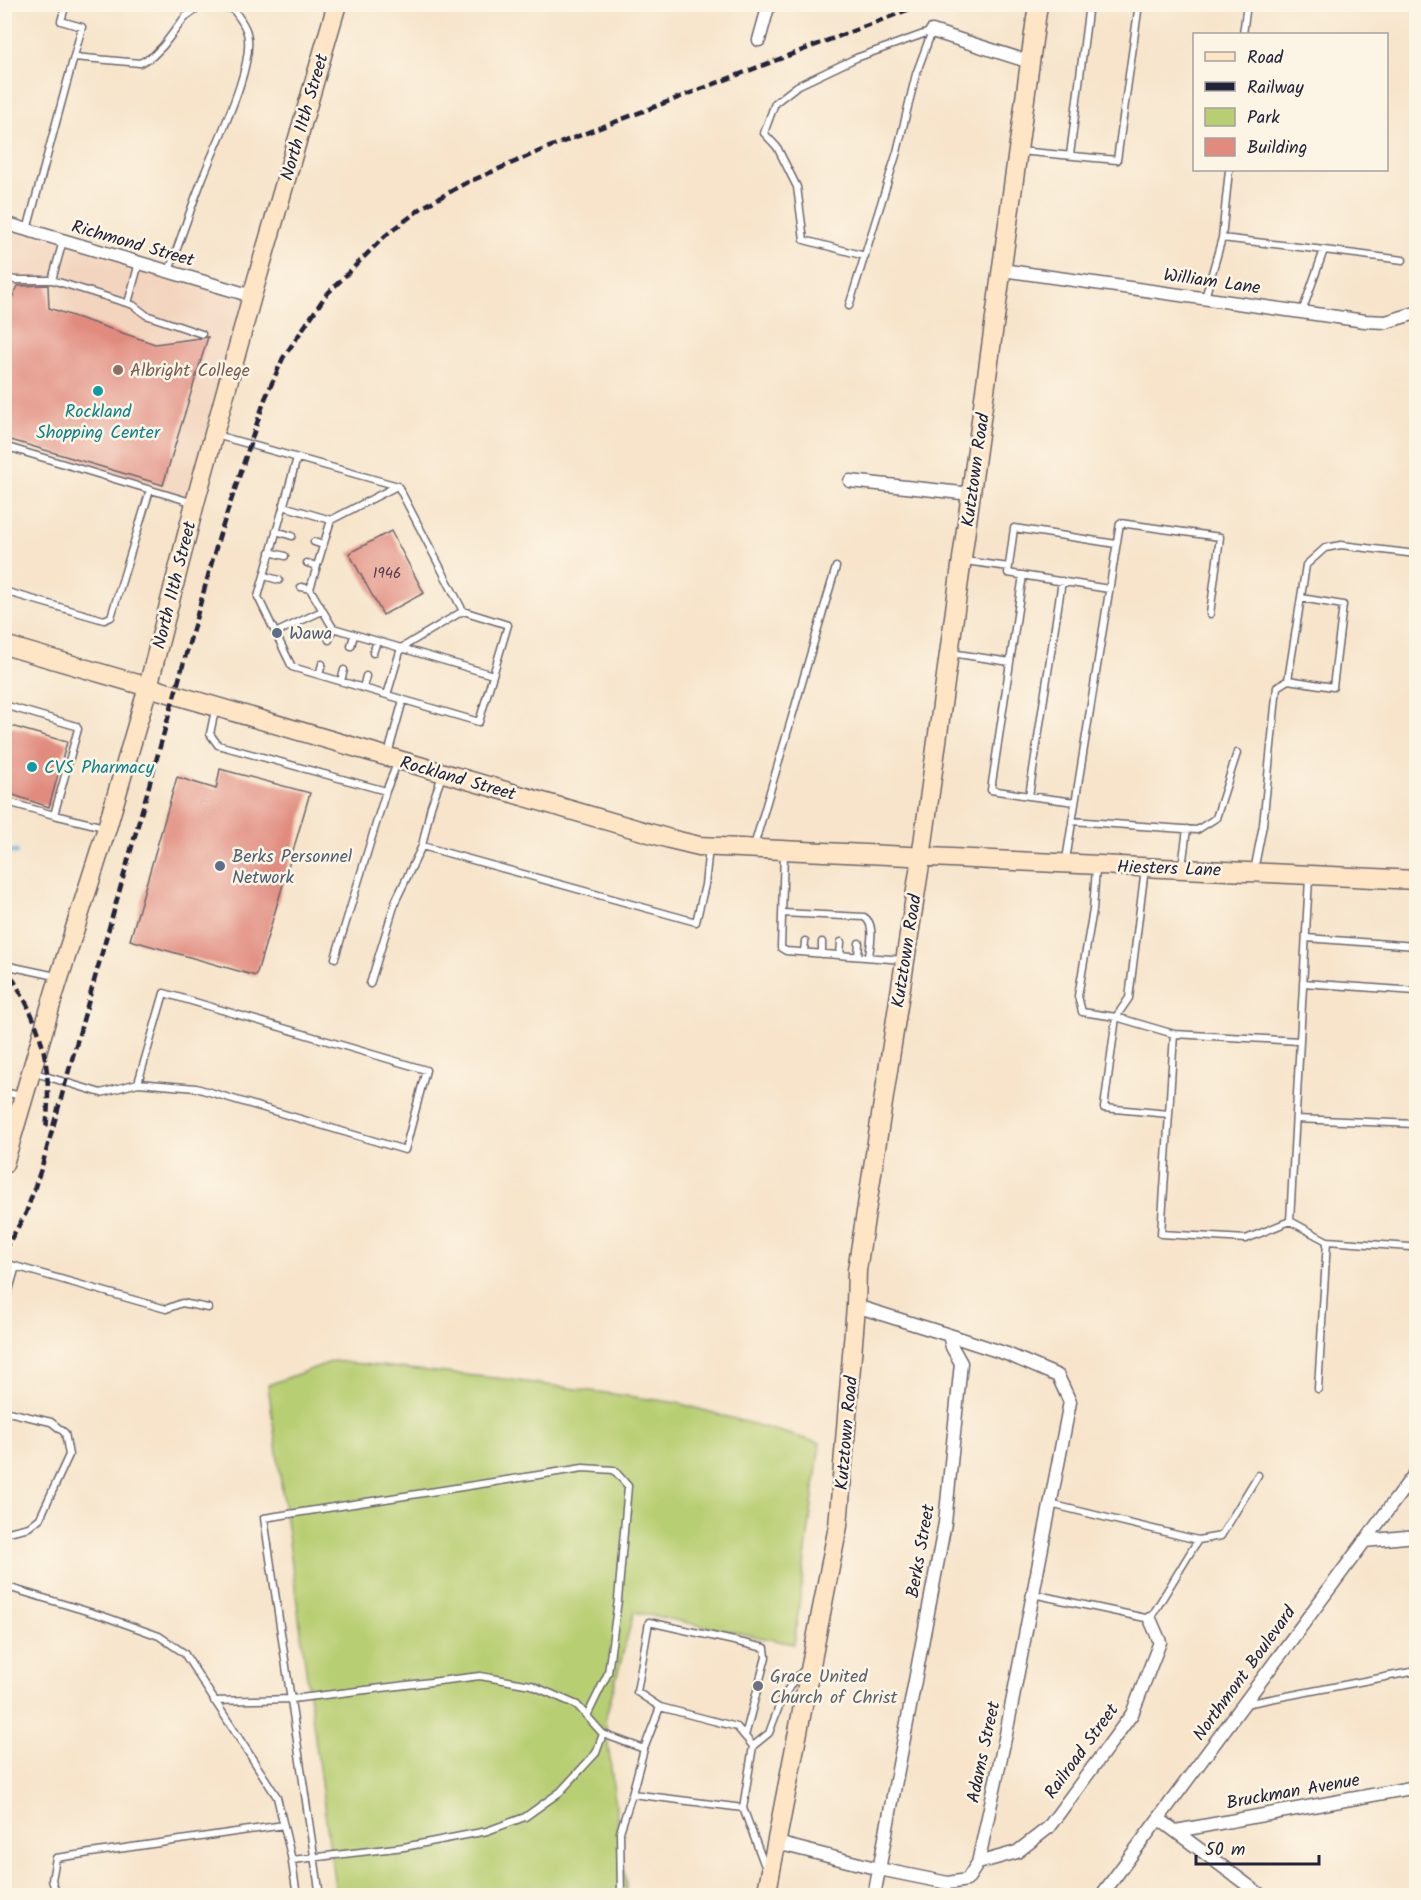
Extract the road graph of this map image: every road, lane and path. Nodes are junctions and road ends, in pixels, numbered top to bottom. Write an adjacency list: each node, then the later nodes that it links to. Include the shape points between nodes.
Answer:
1 (66, 4): 14 (lane, via 61,21 82,27)
2 (205, 4): 14 (lane, via 185,17 164,46 140,63); 28 (lane, via 233,9 248,34 247,57 242,82)
3 (337, 4): 31 (main road, North 11th Street)
4 (769, 4): 13 (street)
5 (861, 4): 6 (lane)
6 (873, 4)
7 (1038, 4): 15 (main road, Kutztown Road)
8 (1089, 4): 17 (lane)
9 (1140, 4): 17 (lane, via 1118,160)
10 (1247, 4): 12 (lane)
11 (932, 31): 15 (street); 24 (lane, via 916,74); 24 (lane, via 856,58 797,86 775,104 764,133 777,147 797,187 804,240)
12 (1244, 33)
13 (759, 40)
14 (74, 57): 20 (lane)
15 (1030, 62): 16 (main road, Kutztown Road)
16 (1018, 150): 17 (lane); 27 (main road, Kutztown Road)
17 (1070, 155)
18 (1228, 171): 21 (lane)
19 (4, 224): 20 (street, Richmond Street)
20 (27, 230): 22 (street, Richmond Street)
21 (1222, 238): 23 (lane); 32 (lane)
22 (63, 241): 26 (street, Richmond Street); 30 (lane)
23 (1324, 250): 25 (lane); 35 (lane)
24 (865, 256): 34 (lane)
25 (1403, 260)
26 (139, 263): 28 (street, Richmond Street); 33 (lane)
27 (1002, 270): 32 (street, William Lane); 44 (main road, Kutztown Road)
28 (169, 272): 31 (street, Richmond Street)
29 (4, 277): 30 (lane)
30 (52, 280): 33 (lane)
31 (252, 296): 38 (main road, North 11th Street)
32 (1205, 298): 35 (street, William Lane)
33 (128, 303): 37 (lane, via 146,315)
34 (849, 306)
35 (1302, 312): 36 (street, William Lane, via 1380,322)
36 (1416, 313)
37 (202, 334)
38 (215, 435): 40 (lane); 45 (main road, North 11th Street)
39 (4, 446): 43 (lane)
40 (297, 458): 42 (lane); 46 (lane)
41 (850, 481): 44 (street)
42 (398, 486): 47 (lane); 71 (lane)
43 (150, 490): 45 (lane); 68 (lane, via 111,616 104,620)
44 (971, 494): 56 (main road, Kutztown Road)
45 (195, 503): 91 (main road, North 11th Street)
46 (283, 506): 47 (lane); 48 (lane)
47 (331, 520): 52 (lane)
48 (276, 531): 49 (lane); 53 (lane)
49 (292, 536)
50 (314, 542): 52 (lane)
51 (1116, 544): 60 (lane, via 1014,528); 67 (lane); 72 (lane, via 1120,524 1220,537)
52 (323, 545): 58 (lane)
53 (270, 552): 55 (lane); 62 (lane)
54 (1416, 555): 69 (lane, via 1341,545 1325,548 1306,565)
55 (285, 556)
56 (962, 561): 60 (lane); 81 (main road, Kutztown Road)
57 (308, 563): 58 (lane)
58 (317, 566): 66 (lane)
59 (836, 567): 110 (lane)
60 (1009, 567): 61 (lane, via 1008,573)
61 (1023, 575): 64 (lane); 83 (lane)
62 (264, 576): 63 (lane); 74 (lane, via 258,597)
63 (279, 580)
64 (1062, 581): 67 (lane); 101 (lane)
65 (301, 587): 66 (lane)
66 (310, 589): 70 (lane)
67 (1109, 589): 103 (lane)
68 (4, 591)
69 (1301, 598): 89 (lane); 89 (lane, via 1343,604 1333,687)
70 (322, 611): 73 (lane); 74 (lane)
71 (463, 611): 80 (lane); 87 (lane, via 508,625)
72 (1210, 614)
73 (333, 628): 75 (lane); 76 (lane)
74 (275, 633): 86 (lane, via 292,667)
75 (354, 634): 77 (lane); 79 (lane)
76 (329, 640)
77 (377, 641): 80 (lane); 82 (lane)
78 (4, 645): 91 (main road, Rockland Street)
79 (351, 645)
80 (401, 648): 87 (lane); 93 (lane)
81 (949, 652): 83 (lane); 112 (main road, Kutztown Road)
82 (374, 653)
83 (1010, 662): 101 (lane, via 991,790)
84 (322, 664): 86 (lane)
85 (344, 670): 90 (lane)
86 (319, 675): 90 (lane)
87 (493, 675): 94 (lane, via 479,722)
88 (366, 676): 92 (lane)
89 (1288, 680): 117 (lane, via 1276,687 1263,825)
90 (341, 681): 92 (lane)
91 (148, 687): 96 (main road, Rockland Street); 106 (main road, North 11th Street)
92 (363, 688): 93 (lane)
93 (387, 695): 94 (lane)
94 (402, 700): 98 (lane)
95 (4, 705): 104 (lane, via 78,729)
96 (215, 707): 98 (main road, Rockland Street); 100 (lane, via 210,734 218,745)
97 (1237, 753): 107 (lane, via 1216,818 1197,830)
98 (392, 759): 99 (main road, Rockland Street); 100 (lane)
99 (442, 774): 108 (lane); 109 (main road, Rockland Street)
100 (386, 791): 140 (lane)
101 (1029, 795): 103 (lane)
102 (4, 801): 104 (lane)
103 (1075, 802): 105 (lane)
104 (54, 815): 106 (lane)
105 (1072, 821): 107 (lane); 113 (lane)
106 (107, 828): 143 (main road, North 11th Street)
107 (1187, 829): 116 (lane)
108 (422, 846): 109 (lane, via 696,922); 145 (lane, via 396,900)
109 (709, 847): 110 (main road, Rockland Street)
110 (753, 850): 111 (main road, Rockland Street)
111 (784, 851): 112 (main road, Rockland Street); 120 (lane)
112 (921, 858): 113 (main road, Hiesters Lane); 141 (main road, Kutztown Road)
113 (1065, 863): 114 (main road, Hiesters Lane)
114 (1096, 865): 115 (main road, Hiesters Lane); 147 (lane, via 1093,910 1078,996 1082,1012)
115 (1145, 866): 116 (main road, Hiesters Lane); 147 (lane, via 1129,998)
116 (1182, 868): 117 (main road, Hiesters Lane)
117 (1254, 872): 118 (main road, Hiesters Lane)
118 (1309, 874): 119 (main road, Hiesters Lane); 129 (lane)
119 (1416, 880)
120 (782, 912): 121 (lane); 135 (lane, via 781,948)
121 (805, 914): 122 (lane); 125 (lane)
122 (824, 915): 123 (lane); 126 (lane)
123 (841, 916): 124 (lane); 127 (lane)
124 (861, 917): 128 (lane); 139 (lane, via 869,920 871,926)
125 (805, 923)
126 (823, 924)
127 (841, 925)
128 (860, 925)
129 (1306, 938): 134 (lane); 144 (lane)
130 (805, 941): 135 (lane)
131 (822, 942): 136 (lane)
132 (841, 942): 137 (lane)
133 (859, 943): 138 (lane)
134 (1416, 946)
135 (804, 952): 136 (lane)
136 (822, 954): 137 (lane)
137 (840, 955): 138 (lane)
138 (858, 956): 139 (lane)
139 (869, 957): 141 (lane)
140 (335, 958)
141 (906, 960): 163 (main road, Kutztown Road, via 857,1270)
142 (4, 965): 143 (lane)
143 (60, 977): 150 (main road, North 11th Street)
144 (1303, 983): 146 (lane); 149 (lane)
145 (370, 984)
146 (1416, 991)
147 (1116, 1017): 148 (lane); 154 (lane, via 1104,1108)
148 (1174, 1034): 149 (lane); 154 (lane)
149 (1300, 1041): 155 (lane)
150 (31, 1072): 151 (lane, via 101,1093); 153 (main road, North 11th Street)
151 (138, 1083): 151 (lane, via 164,993 426,1070 405,1150 196,1089)
152 (4, 1092): 153 (lane)
153 (24, 1096): 157 (main road, North 11th Street)
154 (1169, 1114): 158 (lane, via 1161,1234 1246,1239)
155 (1296, 1119): 156 (lane); 158 (lane)
156 (1416, 1124)
157 (4, 1164)
158 (1290, 1221): 159 (lane)
159 (1327, 1241): 160 (lane); 167 (lane)
160 (1410, 1247)
161 (4, 1263): 162 (lane)
162 (16, 1266): 164 (lane); 165 (lane, via 166,1309 182,1302)
163 (856, 1306): 166 (street); 179 (main road, Kutztown Road, via 838,1526)
164 (4, 1308)
165 (208, 1308)
166 (949, 1335): 171 (street, Adams Street, via 1058,1376 1070,1402); 200 (street, Berks Street, via 961,1362 945,1523)
167 (1318, 1389)
168 (4, 1411): 172 (lane, via 51,1422 65,1433 69,1455 40,1518 29,1527)
169 (1416, 1472): 175 (street, Northmont Boulevard)
170 (1258, 1475): 174 (lane, via 1221,1536)
171 (1049, 1509): 174 (lane); 177 (street, Adams Street)
172 (4, 1533)
173 (1416, 1536): 175 (street)
174 (1198, 1540): 178 (lane)
175 (1364, 1541): 183 (street, Northmont Boulevard)
176 (4, 1586): 182 (lane, via 159,1636 184,1653)
177 (1032, 1594): 178 (lane); 199 (street, Adams Street)
178 (1150, 1618): 199 (street, Railroad Street, via 1160,1642 1132,1714 1048,1828 1017,1852)
179 (812, 1663): 188 (lane, via 793,1681 769,1733); 196 (main road, Kutztown Road)
180 (1416, 1671): 183 (lane)
181 (292, 1699): 182 (lane); 185 (lane, via 480,1676 531,1685 577,1705); 185 (lane, via 264,1518 583,1468 614,1470 628,1486 618,1600 608,1673); 197 (lane)
182 (214, 1701): 194 (lane, via 277,1797)
183 (1244, 1704): 193 (street, Northmont Boulevard)
184 (660, 1707): 187 (lane, via 737,1727); 187 (lane, via 637,1692 649,1622 765,1648); 189 (lane)
185 (587, 1716): 186 (lane)
186 (603, 1734): 189 (lane); 197 (lane, via 596,1754 560,1792 525,1817 487,1831 404,1847)
187 (745, 1736): 188 (lane)
188 (753, 1746): 192 (lane)
189 (644, 1749): 191 (lane)
190 (1416, 1787): 195 (street, Bruckman Avenue)
191 (632, 1794): 192 (lane); 206 (lane, via 620,1832)
192 (743, 1808): 201 (lane)
193 (1159, 1820): 195 (street); 208 (street, Northmont Boulevard)
194 (284, 1825): 198 (lane); 203 (lane, via 56,1858 52,1880)
195 (1176, 1831): 202 (street)
196 (777, 1843): 200 (street); 201 (main road, Kutztown Road)
197 (313, 1857): 198 (lane); 205 (lane)
198 (292, 1860): 204 (lane)
199 (978, 1863): 200 (street, via 967,1880 948,1883)
200 (879, 1869): 207 (street)
201 (768, 1887)
202 (1245, 1890): 209 (street)
203 (56, 1894)
204 (297, 1896)
205 (320, 1896)
206 (621, 1896)
207 (874, 1896)
208 (1101, 1896)
209 (1262, 1896)

